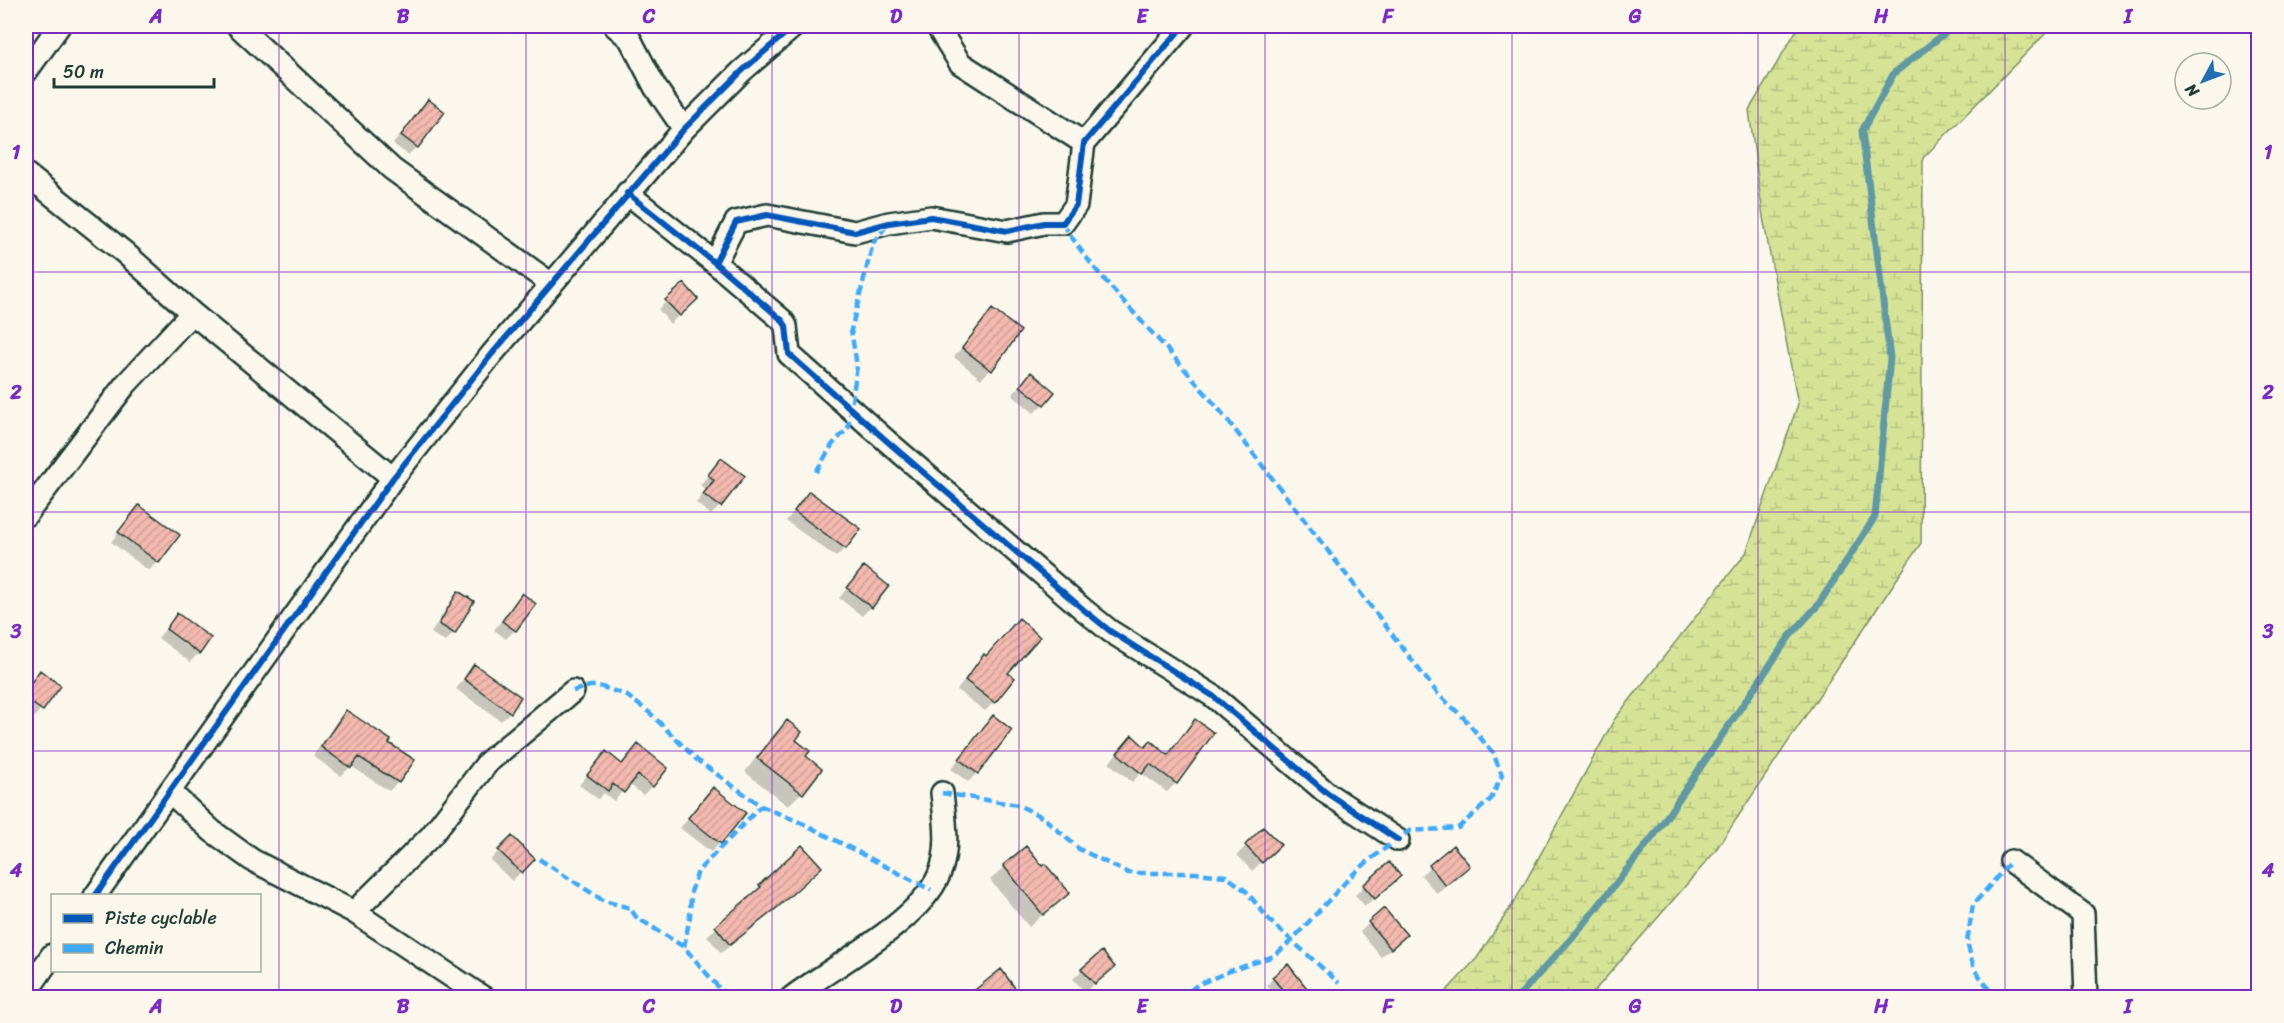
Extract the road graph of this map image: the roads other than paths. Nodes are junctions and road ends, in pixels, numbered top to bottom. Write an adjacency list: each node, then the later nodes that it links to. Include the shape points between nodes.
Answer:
1 (59, 26): 7 (street)
2 (238, 26): 13 (street, via 392,169)
3 (615, 26): 8 (street, via 630,39 655,87)
4 (794, 26): 8 (street)
5 (937, 26): 9 (street, via 960,63)
6 (1183, 26): 9 (street)
7 (26, 72)
8 (684, 129): 11 (street)
9 (1084, 143): 12 (street, via 1077,205 1063,223 1007,231 931,217 855,232 767,215 736,222)
10 (26, 174): 14 (street)
11 (627, 193): 12 (street); 13 (street)
12 (715, 263): 20 (street, via 784,322 789,354 1084,610 1110,631 1213,696 1328,794)
13 (550, 283): 15 (street)
14 (192, 313): 15 (street); 16 (street, via 125,385)
15 (393, 478): 18 (street)
16 (26, 515)
17 (573, 691): 23 (street, via 488,762 432,836)
18 (170, 792): 22 (street); 23 (street, via 212,831 252,860)
19 (942, 793): 27 (street, via 944,858 931,890 895,925)
20 (1398, 840)
21 (2011, 861): 28 (street, via 2083,914)
22 (96, 894)
23 (354, 912): 26 (street)
24 (51, 956): 25 (street)
25 (26, 993)
26 (484, 998)
27 (791, 998)
28 (2086, 998)

